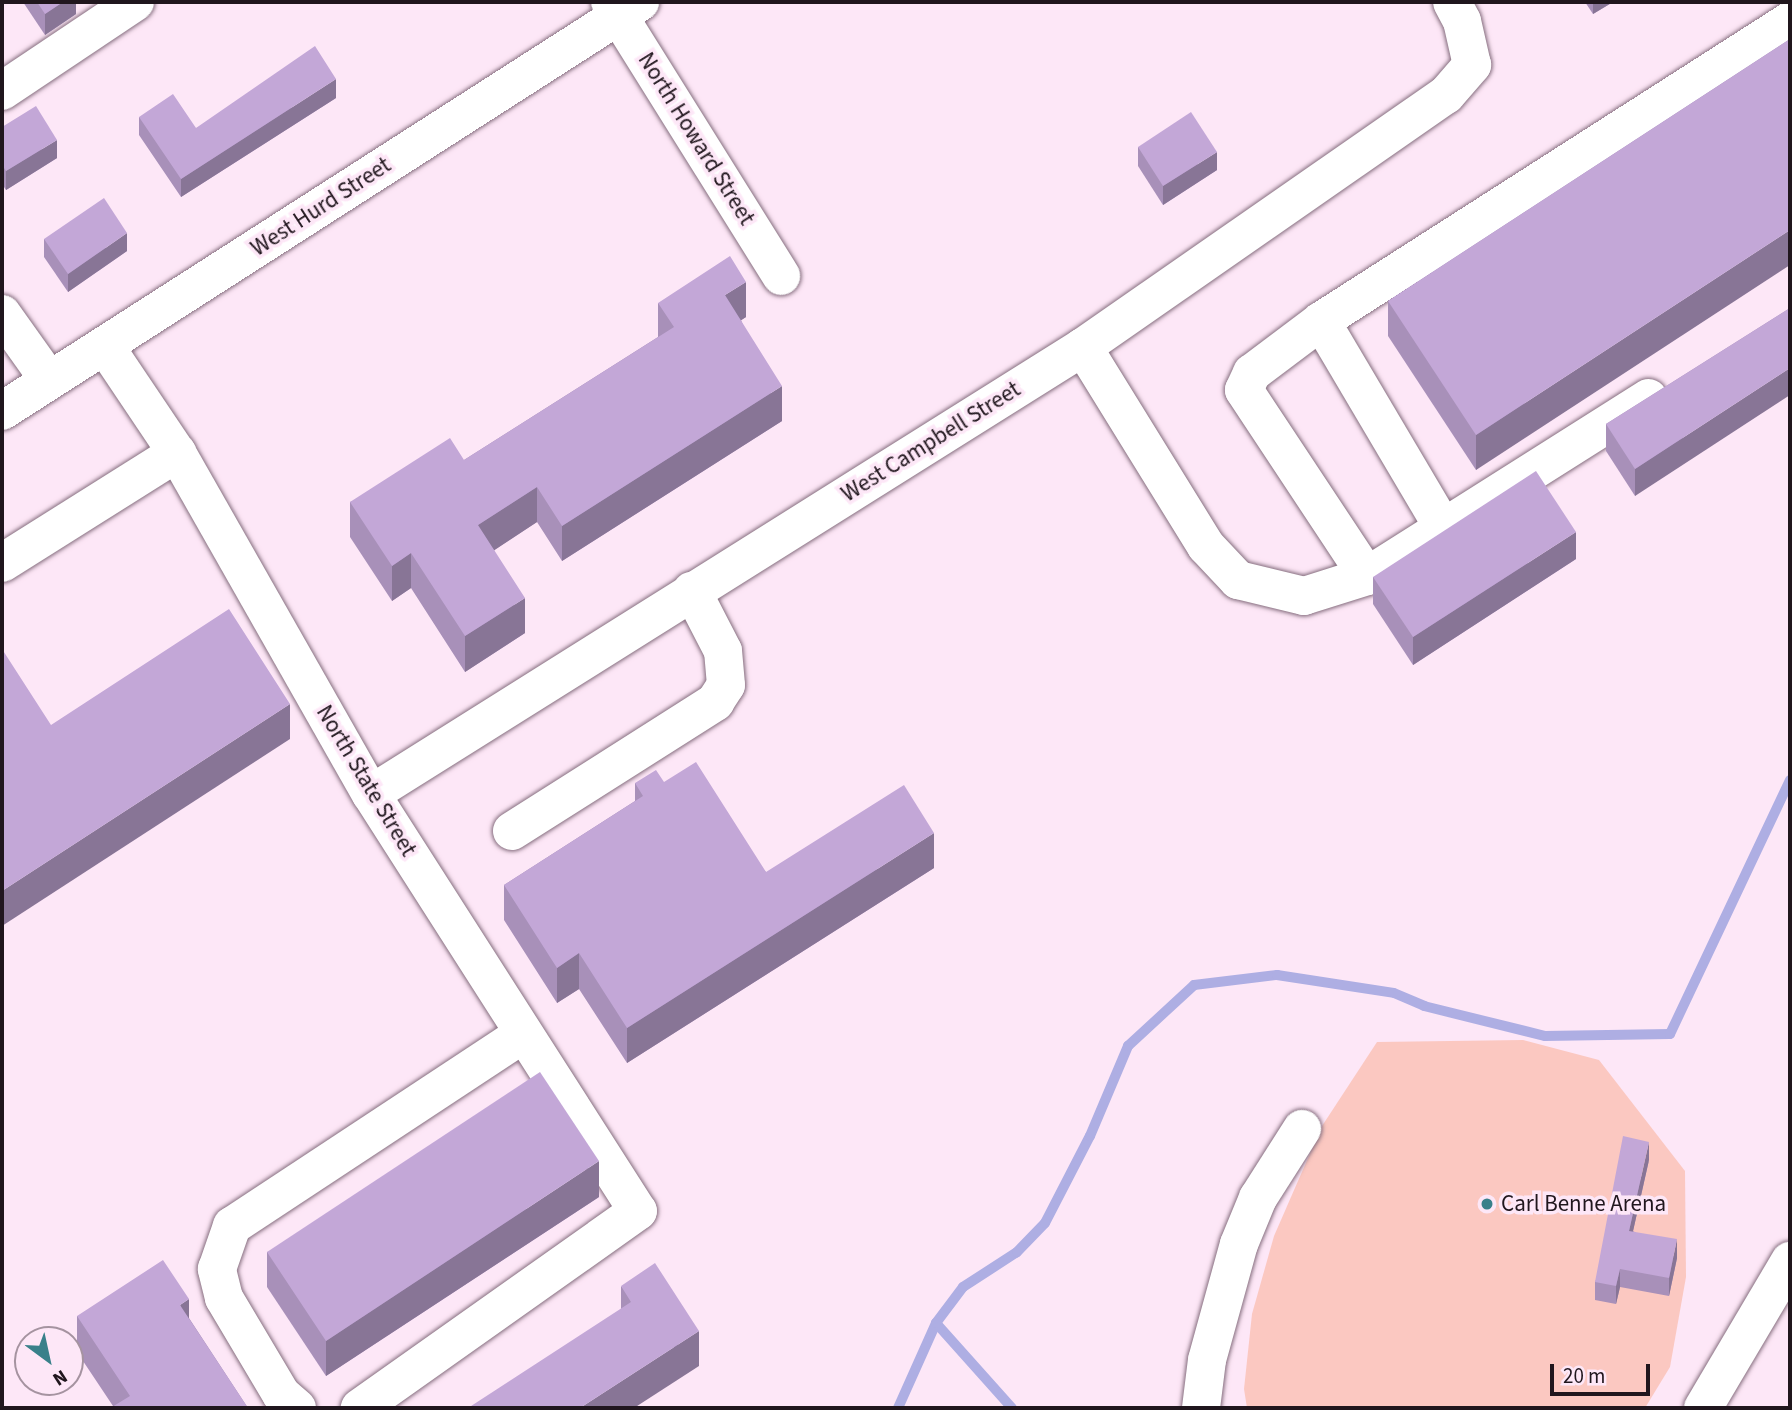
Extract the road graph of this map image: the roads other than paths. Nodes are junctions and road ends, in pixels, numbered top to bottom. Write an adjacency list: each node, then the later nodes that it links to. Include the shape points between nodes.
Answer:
1 (135, 2): 5 (street)
2 (1452, 2): 10 (street, West Campbell Street, via 1462,21 1472,65 1446,95)
3 (623, 6): 6 (street, North Howard Street); 9 (street, West Hurd Street)
4 (1790, 21): 8 (street)
5 (2, 91)
6 (781, 276)
7 (2, 314): 11 (street)
8 (1321, 321): 15 (street); 17 (street, via 1252,373 1244,390)
9 (104, 346): 11 (street, West Hurd Street); 14 (street, North State Street)
10 (1083, 347): 17 (street, via 1206,546 1238,580 1304,596); 18 (street, West Campbell Street)
11 (49, 380): 13 (street, West Hurd Street)
12 (1674, 382): 15 (street)
13 (2, 411)
14 (177, 453): 16 (street); 19 (street, North State Street)
15 (1443, 527): 17 (street)
16 (2, 563)
17 (1367, 576)
18 (692, 591): 19 (street, West Campbell Street); 20 (street, via 723,651 726,685 715,702)
19 (371, 793): 21 (street, North State Street)
20 (512, 831)
21 (523, 1034): 24 (street, via 232,1226 217,1269 224,1298 281,1394); 25 (street, North State Street, via 638,1210)
22 (1302, 1129): 26 (street, via 1258,1198 1239,1244 1218,1312)
23 (1790, 1262): 27 (street)
24 (297, 1408)
25 (360, 1408)
26 (1201, 1408)
27 (1703, 1408)

